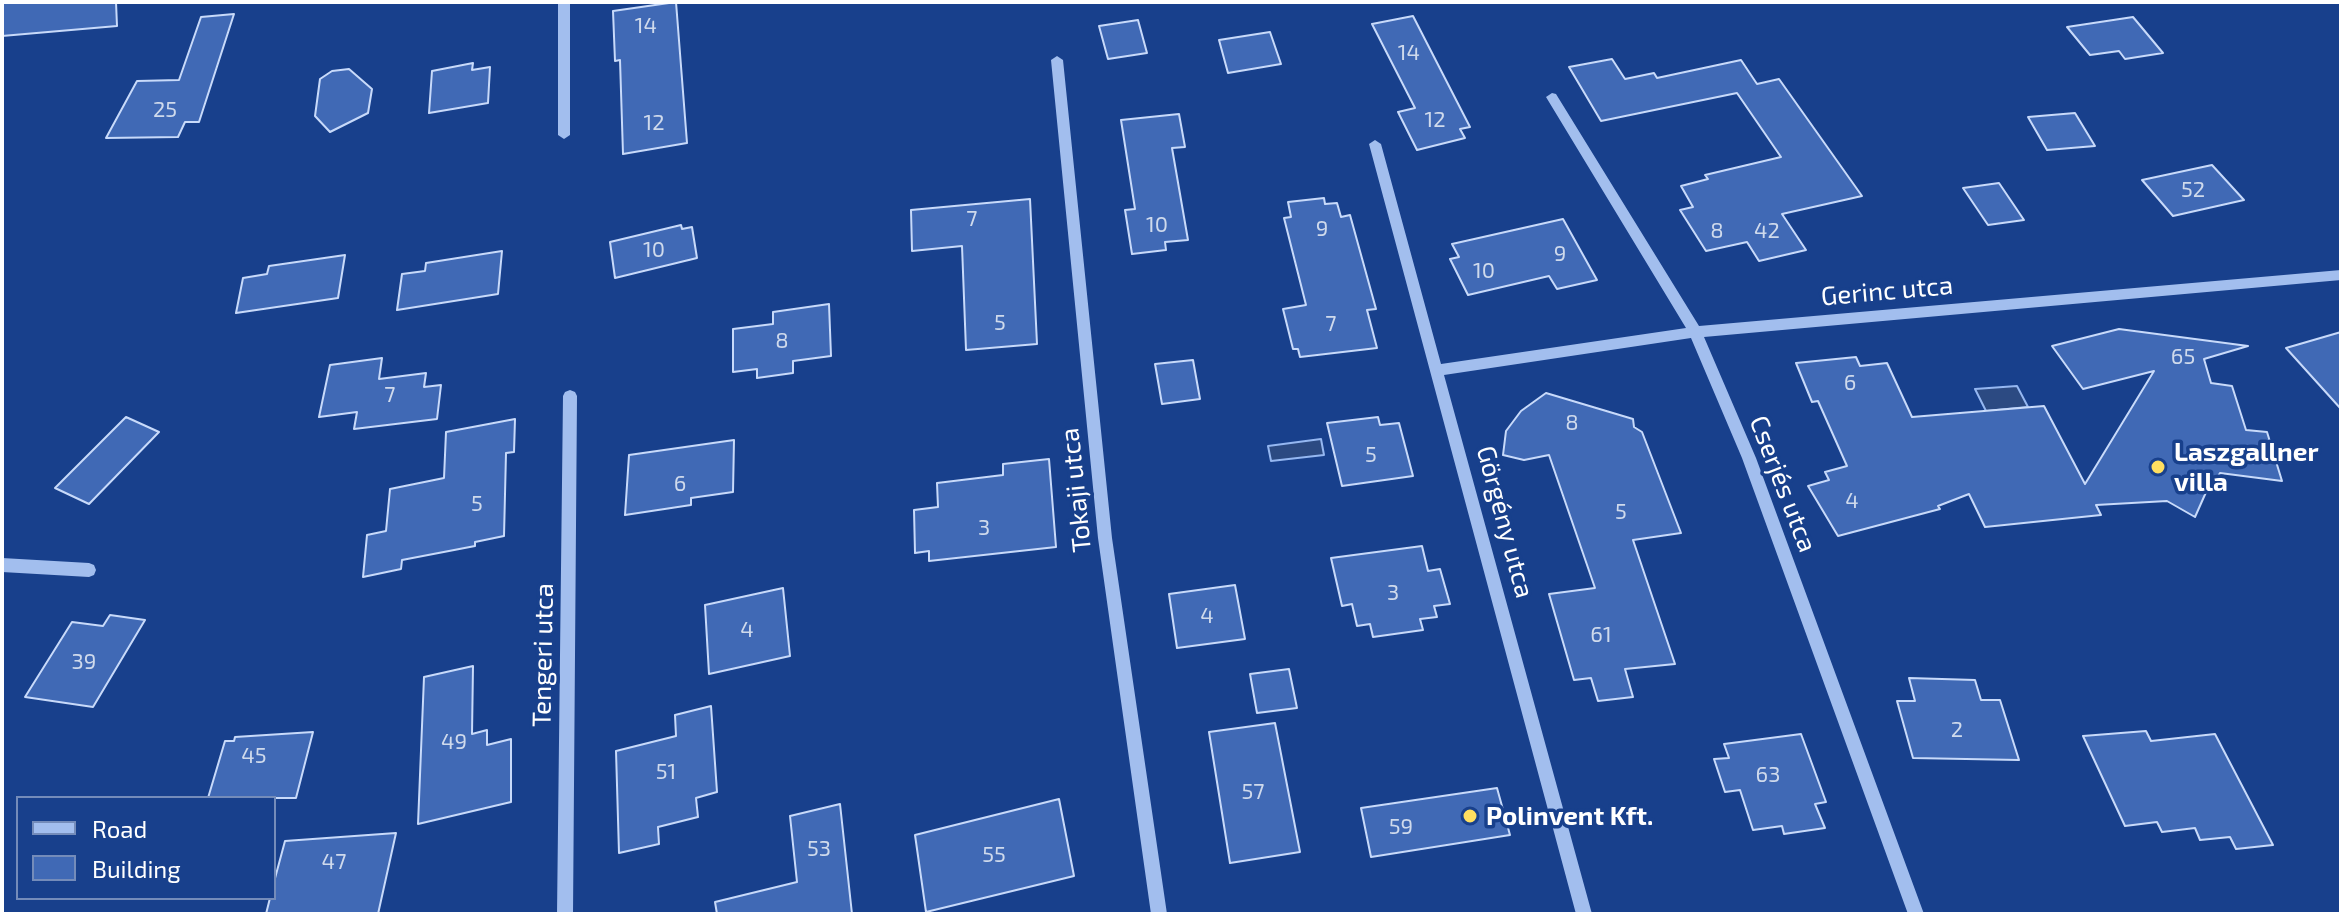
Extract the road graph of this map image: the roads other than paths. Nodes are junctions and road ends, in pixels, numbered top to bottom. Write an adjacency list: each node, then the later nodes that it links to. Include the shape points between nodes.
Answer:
1 (564, 2): 4 (street)
2 (1057, 60): 13 (street, Tokaji utca, via 1105,538)
3 (1552, 97): 7 (street, Cserjés utca)
4 (564, 135)
5 (1375, 144): 8 (street, Görgény utca)
6 (2341, 275): 7 (street, Gerinc utca)
7 (1695, 332): 8 (street, Gerinc utca); 15 (street, Cserjés utca, via 1749,458)
8 (1439, 370): 14 (street, Görgény utca)
9 (570, 396): 12 (street, Tengeri utca)
10 (2, 565): 11 (street)
11 (89, 570)
12 (565, 914)
13 (1159, 914)
14 (1584, 914)
15 (1916, 914)

